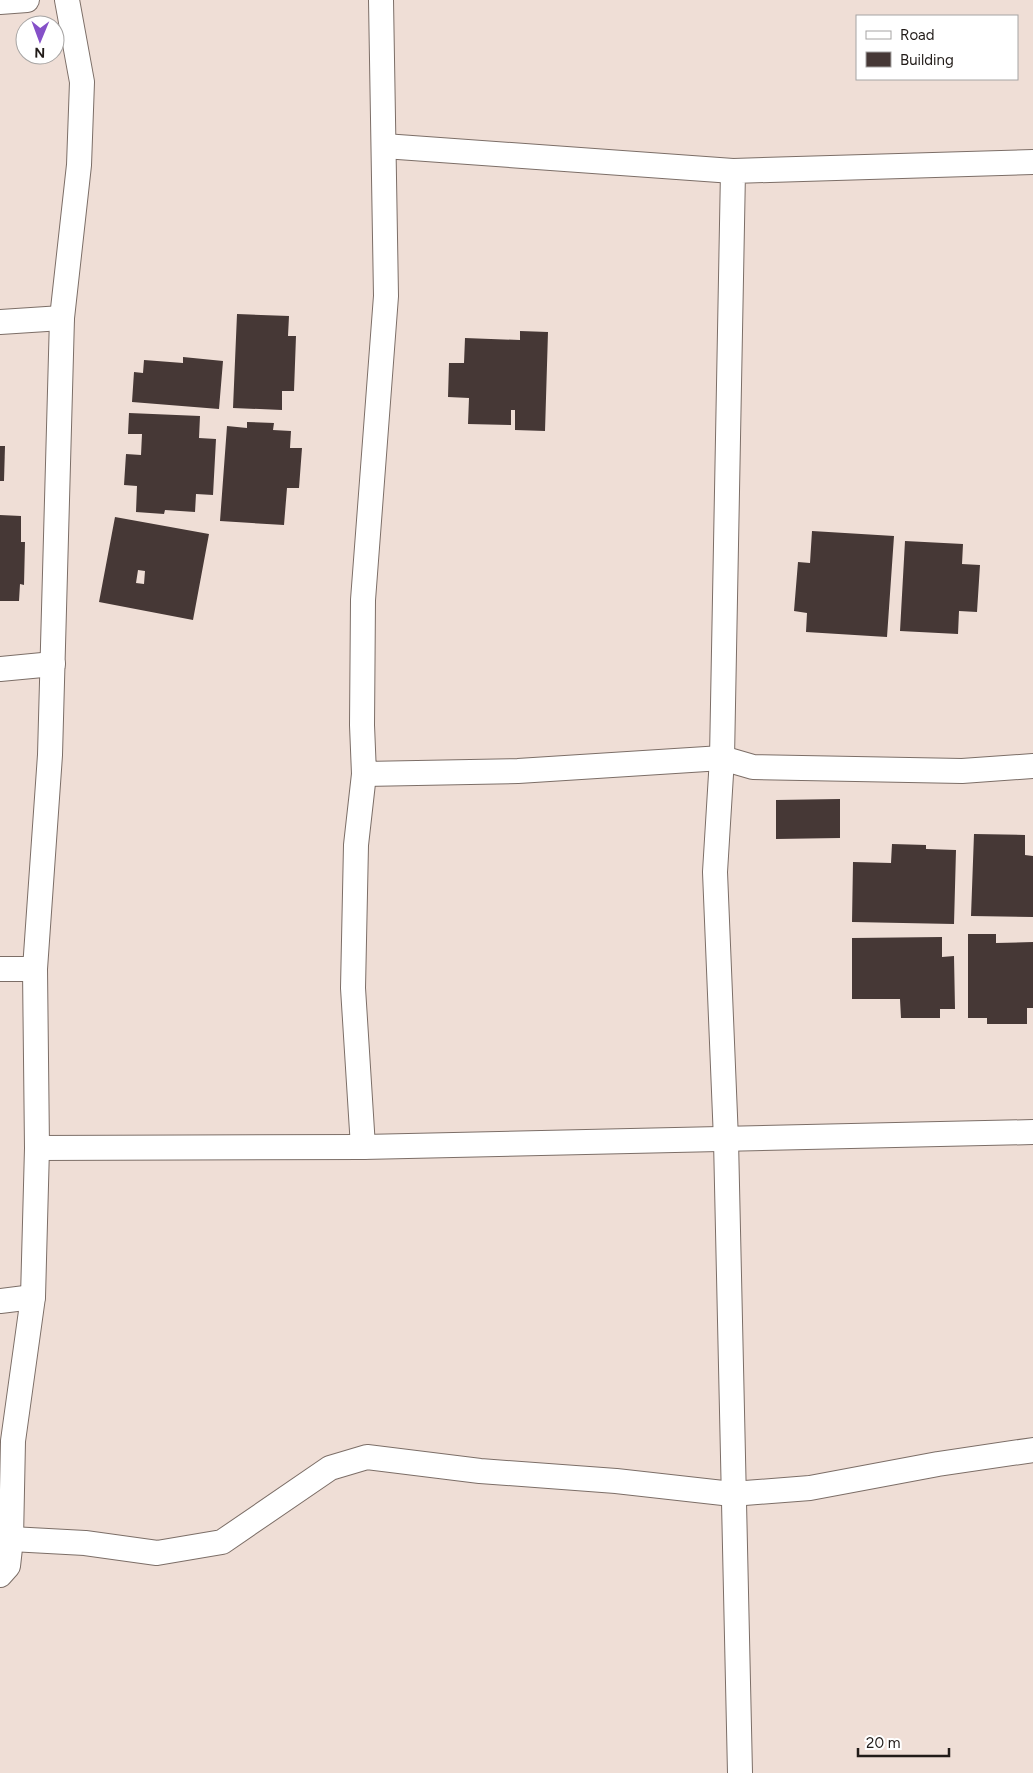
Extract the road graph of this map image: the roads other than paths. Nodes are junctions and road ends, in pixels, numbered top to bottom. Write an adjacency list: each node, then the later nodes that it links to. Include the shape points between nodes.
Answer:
1 (27, 0): 4 (street)
2 (67, 0): 8 (street, via 82,82 79,165)
3 (381, 0): 5 (street)
4 (0, 2)
5 (384, 146): 7 (street); 14 (street, via 386,296 363,600)
6 (1033, 162): 7 (street)
7 (733, 171): 12 (street)
8 (62, 318): 9 (street); 10 (street)
9 (0, 322)
10 (54, 664): 11 (street); 16 (street)
11 (0, 669)
12 (722, 758): 13 (street, via 752,767 962,771); 14 (street, via 518,771); 18 (street, via 714,872)
13 (1033, 766)
14 (364, 774): 19 (street, via 356,845 353,988)
15 (0, 968): 16 (street)
16 (35, 968): 20 (street)
17 (1033, 1132): 18 (street)
18 (726, 1140): 19 (street); 24 (street)
19 (363, 1147): 20 (street)
20 (37, 1148): 21 (street)
21 (33, 1297): 22 (street); 25 (street, via 13,1441)
22 (0, 1301)
23 (1033, 1450): 24 (street, via 810,1488)
24 (732, 1494): 25 (street, via 480,1471 367,1457 330,1468 222,1542 157,1553); 27 (street)
25 (11, 1539): 26 (street, via 8,1566)
26 (0, 1575)
27 (740, 1773)

